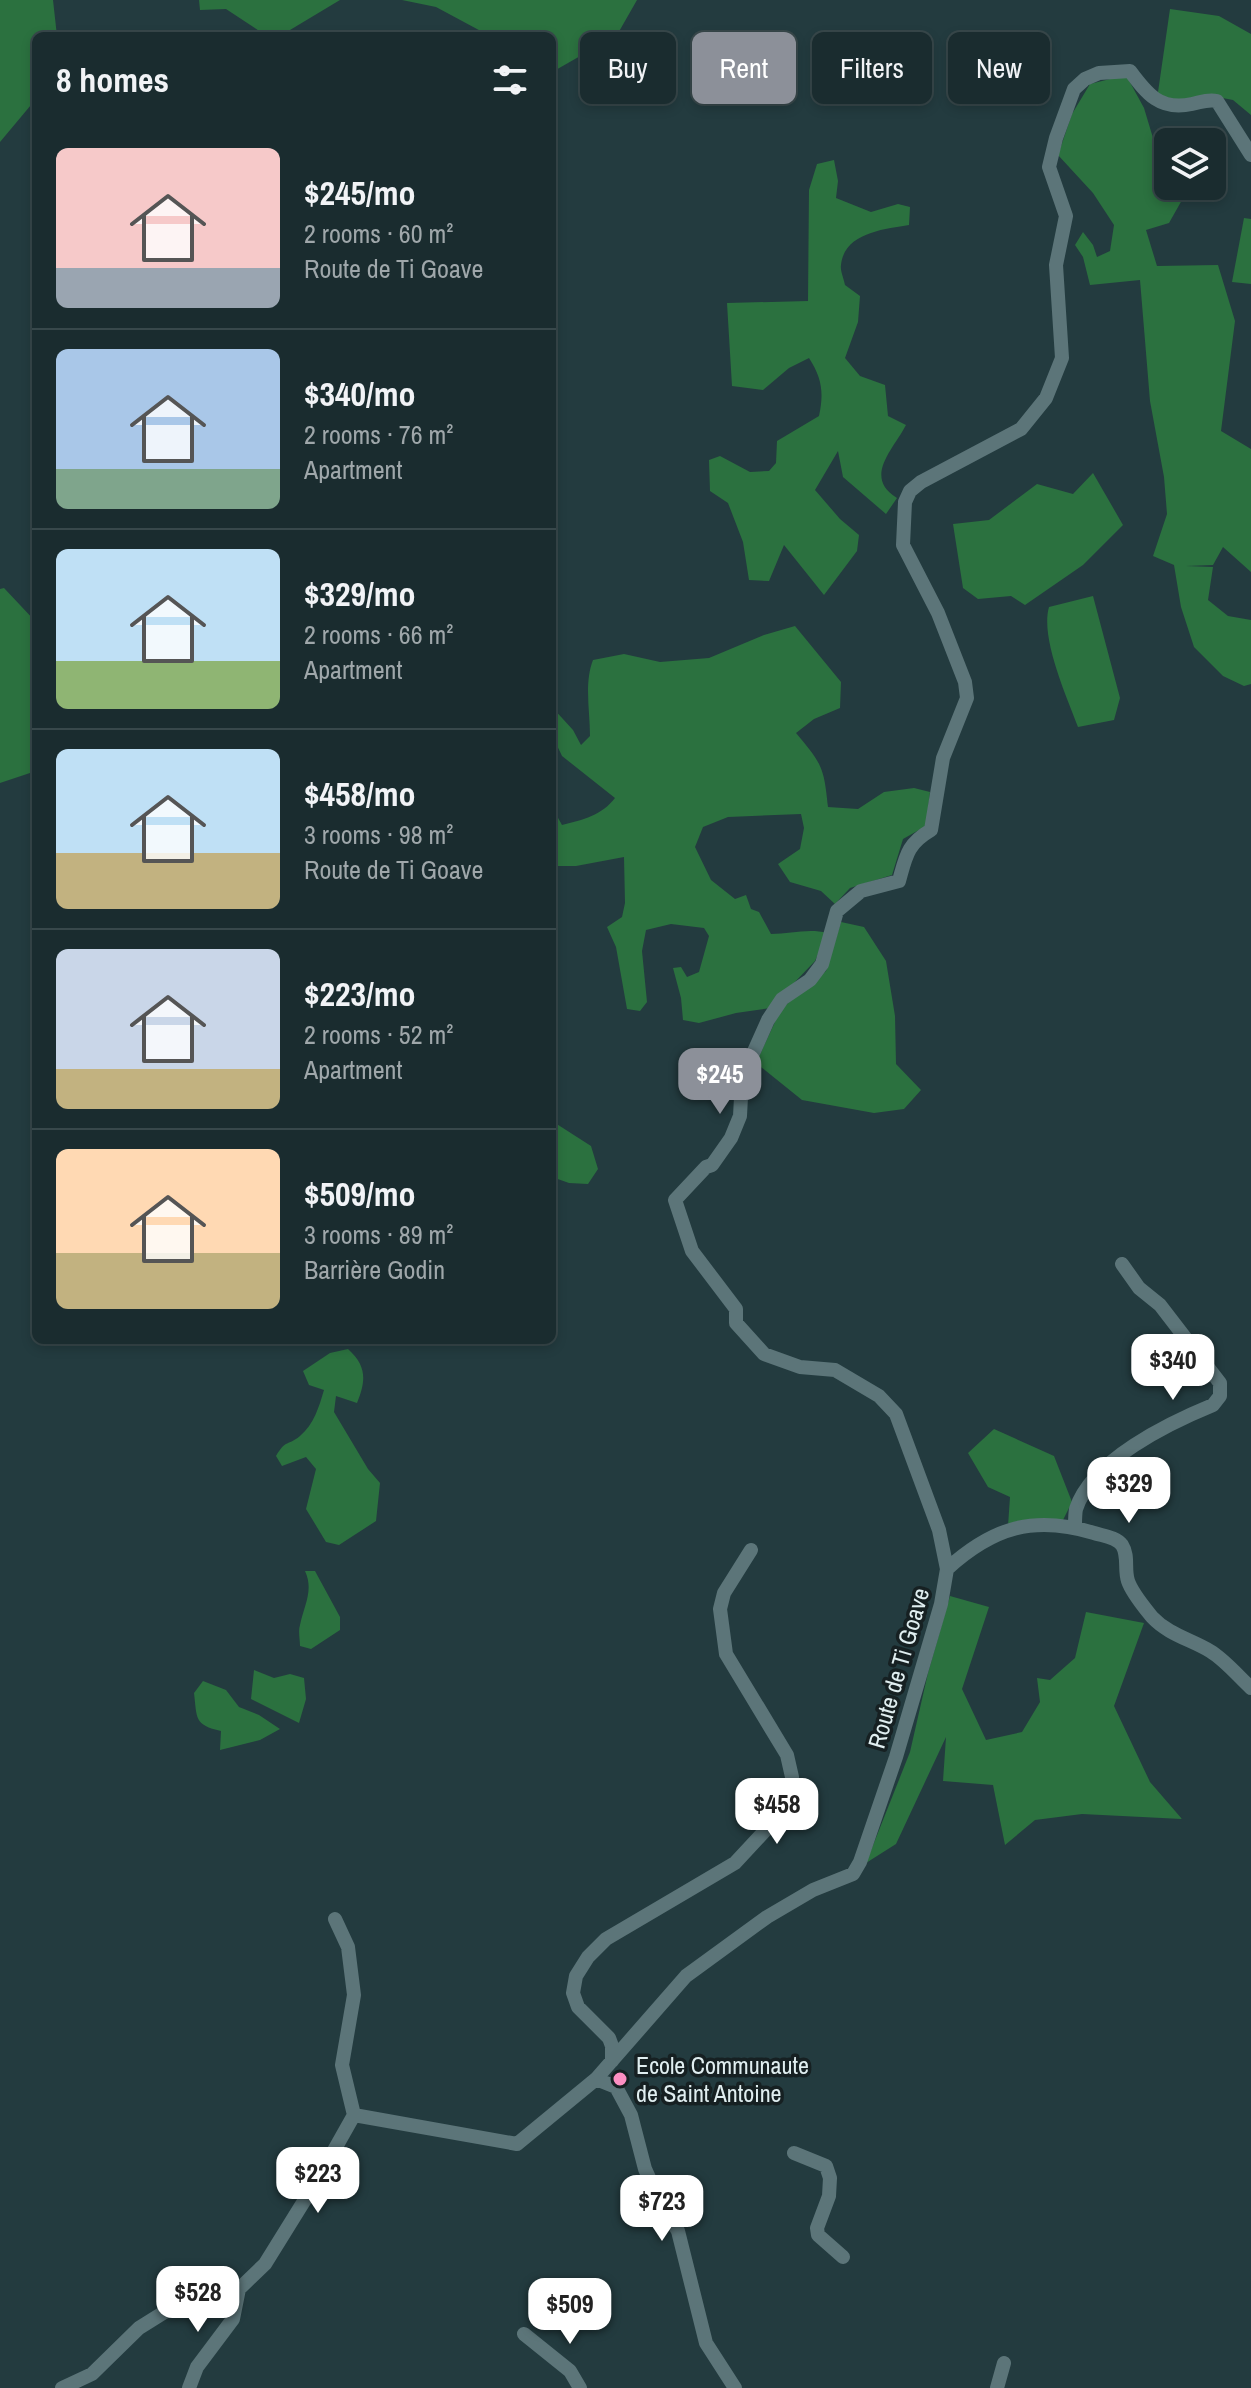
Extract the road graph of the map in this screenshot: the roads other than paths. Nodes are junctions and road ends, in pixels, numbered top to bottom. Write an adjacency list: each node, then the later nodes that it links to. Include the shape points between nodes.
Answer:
1 (1251, 155): 5 (street, Route de Ti Goave, via 1217,101 1161,104 1130,71 1099,73 1074,89 1049,167 1066,216 1056,265 1062,358 1046,398 1021,429 921,482 905,502 903,545 938,613 967,698 943,758 931,830 909,847 899,881 861,891 837,911 822,964 810,980 782,999 768,1020 746,1068 740,1116 731,1138 675,1200 692,1251 736,1309 736,1323 764,1354 800,1367 835,1370 879,1396 896,1414 939,1530)
2 (1122, 1264): 3 (street, via 1220,1383 1220,1396 1213,1405 1121,1452 1076,1508)
3 (1075, 1528): 5 (street, via 1035,1523 1016,1527 984,1539); 6 (street, via 1117,1540 1127,1561 1127,1580 1153,1618 1178,1637 1211,1651)
4 (751, 1550): 8 (street, via 720,1609 726,1654 787,1755 791,1794 735,1863 606,1939 588,1957 573,1993 578,2007 609,2038)
5 (947, 1569): 8 (street, Route de Ti Goave, via 896,1757 853,1874 767,1917 686,1976)
6 (1251, 1688)
7 (335, 1919): 10 (street, via 348,1947 354,1995 342,2065)
8 (612, 2061): 9 (street, Route de Ti Goave)
9 (596, 2079): 10 (street, Route de Ti Goave, via 517,2144); 19 (street, via 616,2087 631,2115 645,2169 678,2231 706,2343)
10 (354, 2115): 13 (street, via 265,2264)
11 (794, 2153): 12 (street, via 826,2166 829,2196 818,2235)
12 (843, 2257)
13 (239, 2289): 16 (street, via 171,2308 139,2328 92,2374); 17 (street, via 233,2319 197,2367)
14 (524, 2334): 18 (street, via 570,2371)
15 (1004, 2363): 20 (street)
16 (62, 2388)
17 (189, 2388)
18 (580, 2388)
19 (735, 2388)
20 (997, 2388)

